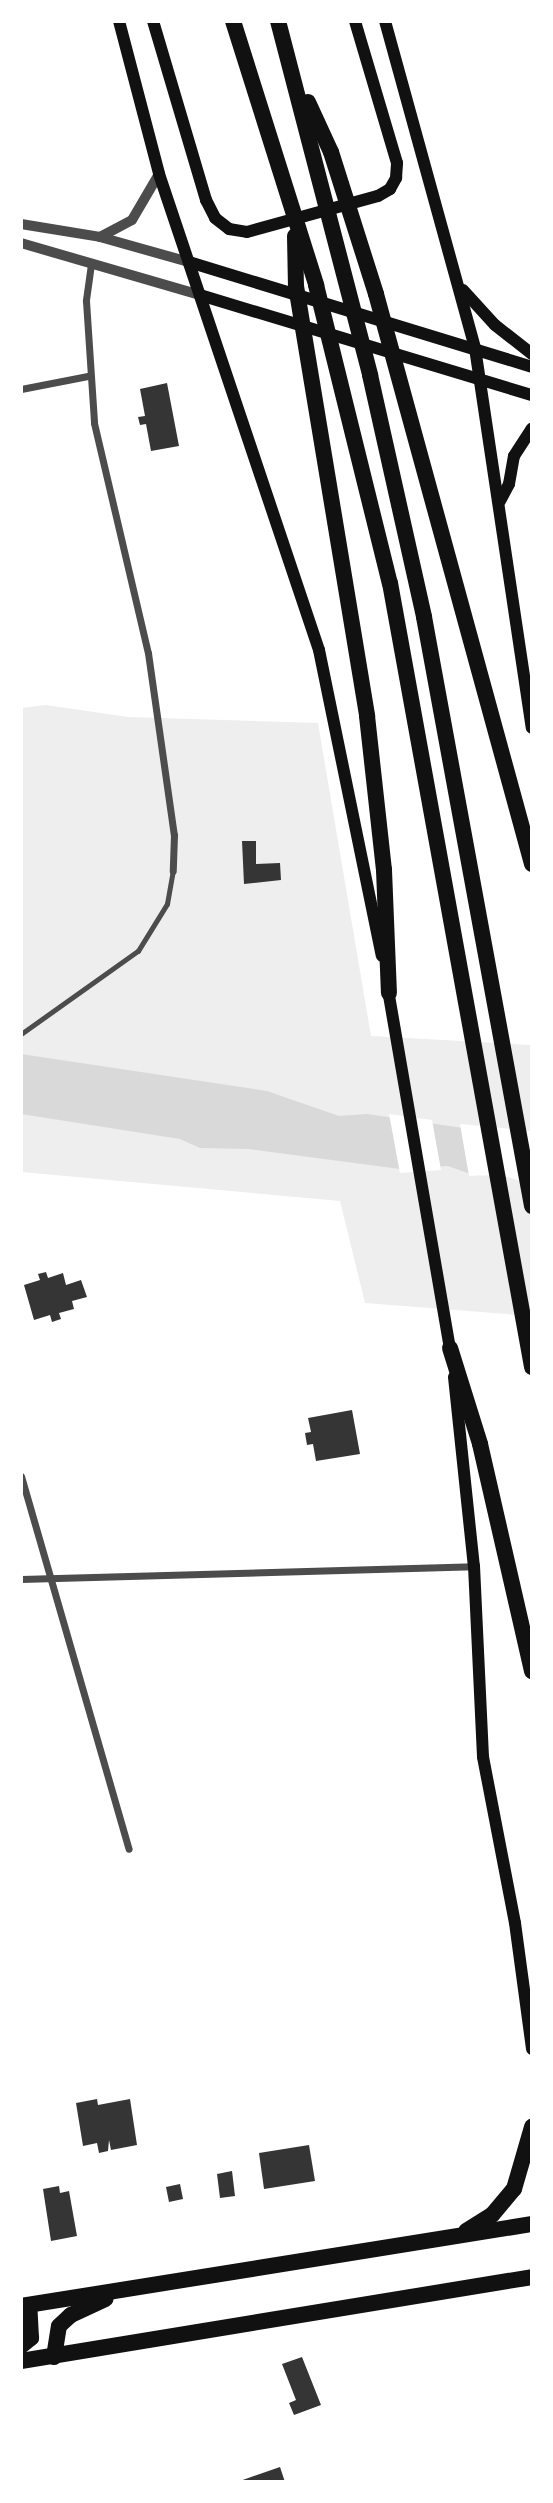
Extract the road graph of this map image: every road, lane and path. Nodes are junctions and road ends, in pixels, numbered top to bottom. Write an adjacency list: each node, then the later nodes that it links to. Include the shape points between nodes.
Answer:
1 (119, 21): 8 (main road)
2 (153, 21): 5 (main road, via 206,200 222,223 247,232 390,189 397,163)
3 (233, 21): 10 (highway)
4 (278, 21): 7 (highway)
5 (355, 21)
6 (385, 21): 15 (main road)
7 (291, 65): 27 (highway, via 331,152 376,294); 31 (highway, via 370,375 425,617)
8 (159, 174): 11 (street, via 132,220); 13 (main road)
9 (21, 223): 11 (street)
10 (296, 230): 29 (highway, via 292,260 367,716 384,870); 33 (highway, via 316,285 390,583)
11 (100, 237): 13 (street)
12 (21, 243): 14 (street)
13 (189, 262): 16 (main road); 17 (main road)
14 (92, 264): 16 (street); 20 (street, via 86,301)
15 (460, 286): 17 (main road); 18 (main road, via 495,325)
16 (200, 295): 21 (main road); 29 (main road, via 319,650)
17 (475, 348): 19 (main road); 21 (main road)
18 (532, 354)
19 (532, 367)
20 (88, 376): 22 (street); 28 (street, via 102,469 148,653 174,835)
21 (481, 378): 23 (main road); 25 (main road)
22 (21, 389)
23 (532, 395)
24 (532, 428): 25 (main road, via 514,456 509,484)
25 (500, 501): 26 (main road)
26 (532, 728)
27 (532, 864)
28 (173, 872): 30 (lane, via 167,904 138,951)
29 (390, 999): 32 (main road)
30 (21, 1034)
31 (532, 1206)
32 (450, 1348): 35 (main road); 38 (highway, via 480,1444)
33 (532, 1367)
34 (21, 1476): 36 (street)
35 (474, 1566): 36 (street); 40 (main road, via 483,1757 515,1923)
36 (50, 1578): 37 (street); 39 (street)
37 (21, 1579)
38 (532, 1671)
39 (129, 1849)
40 (532, 2049)
41 (532, 2127): 43 (highway, via 521,2173 505,2204)
42 (532, 2224): 43 (highway)
43 (455, 2236): 45 (highway)
44 (532, 2277): 48 (highway)
45 (124, 2291): 46 (highway); 48 (highway, via 71,2315 59,2326)
46 (25, 2306): 47 (highway, via 32,2338)
47 (21, 2346)
48 (54, 2357): 49 (highway)
49 (21, 2361)

